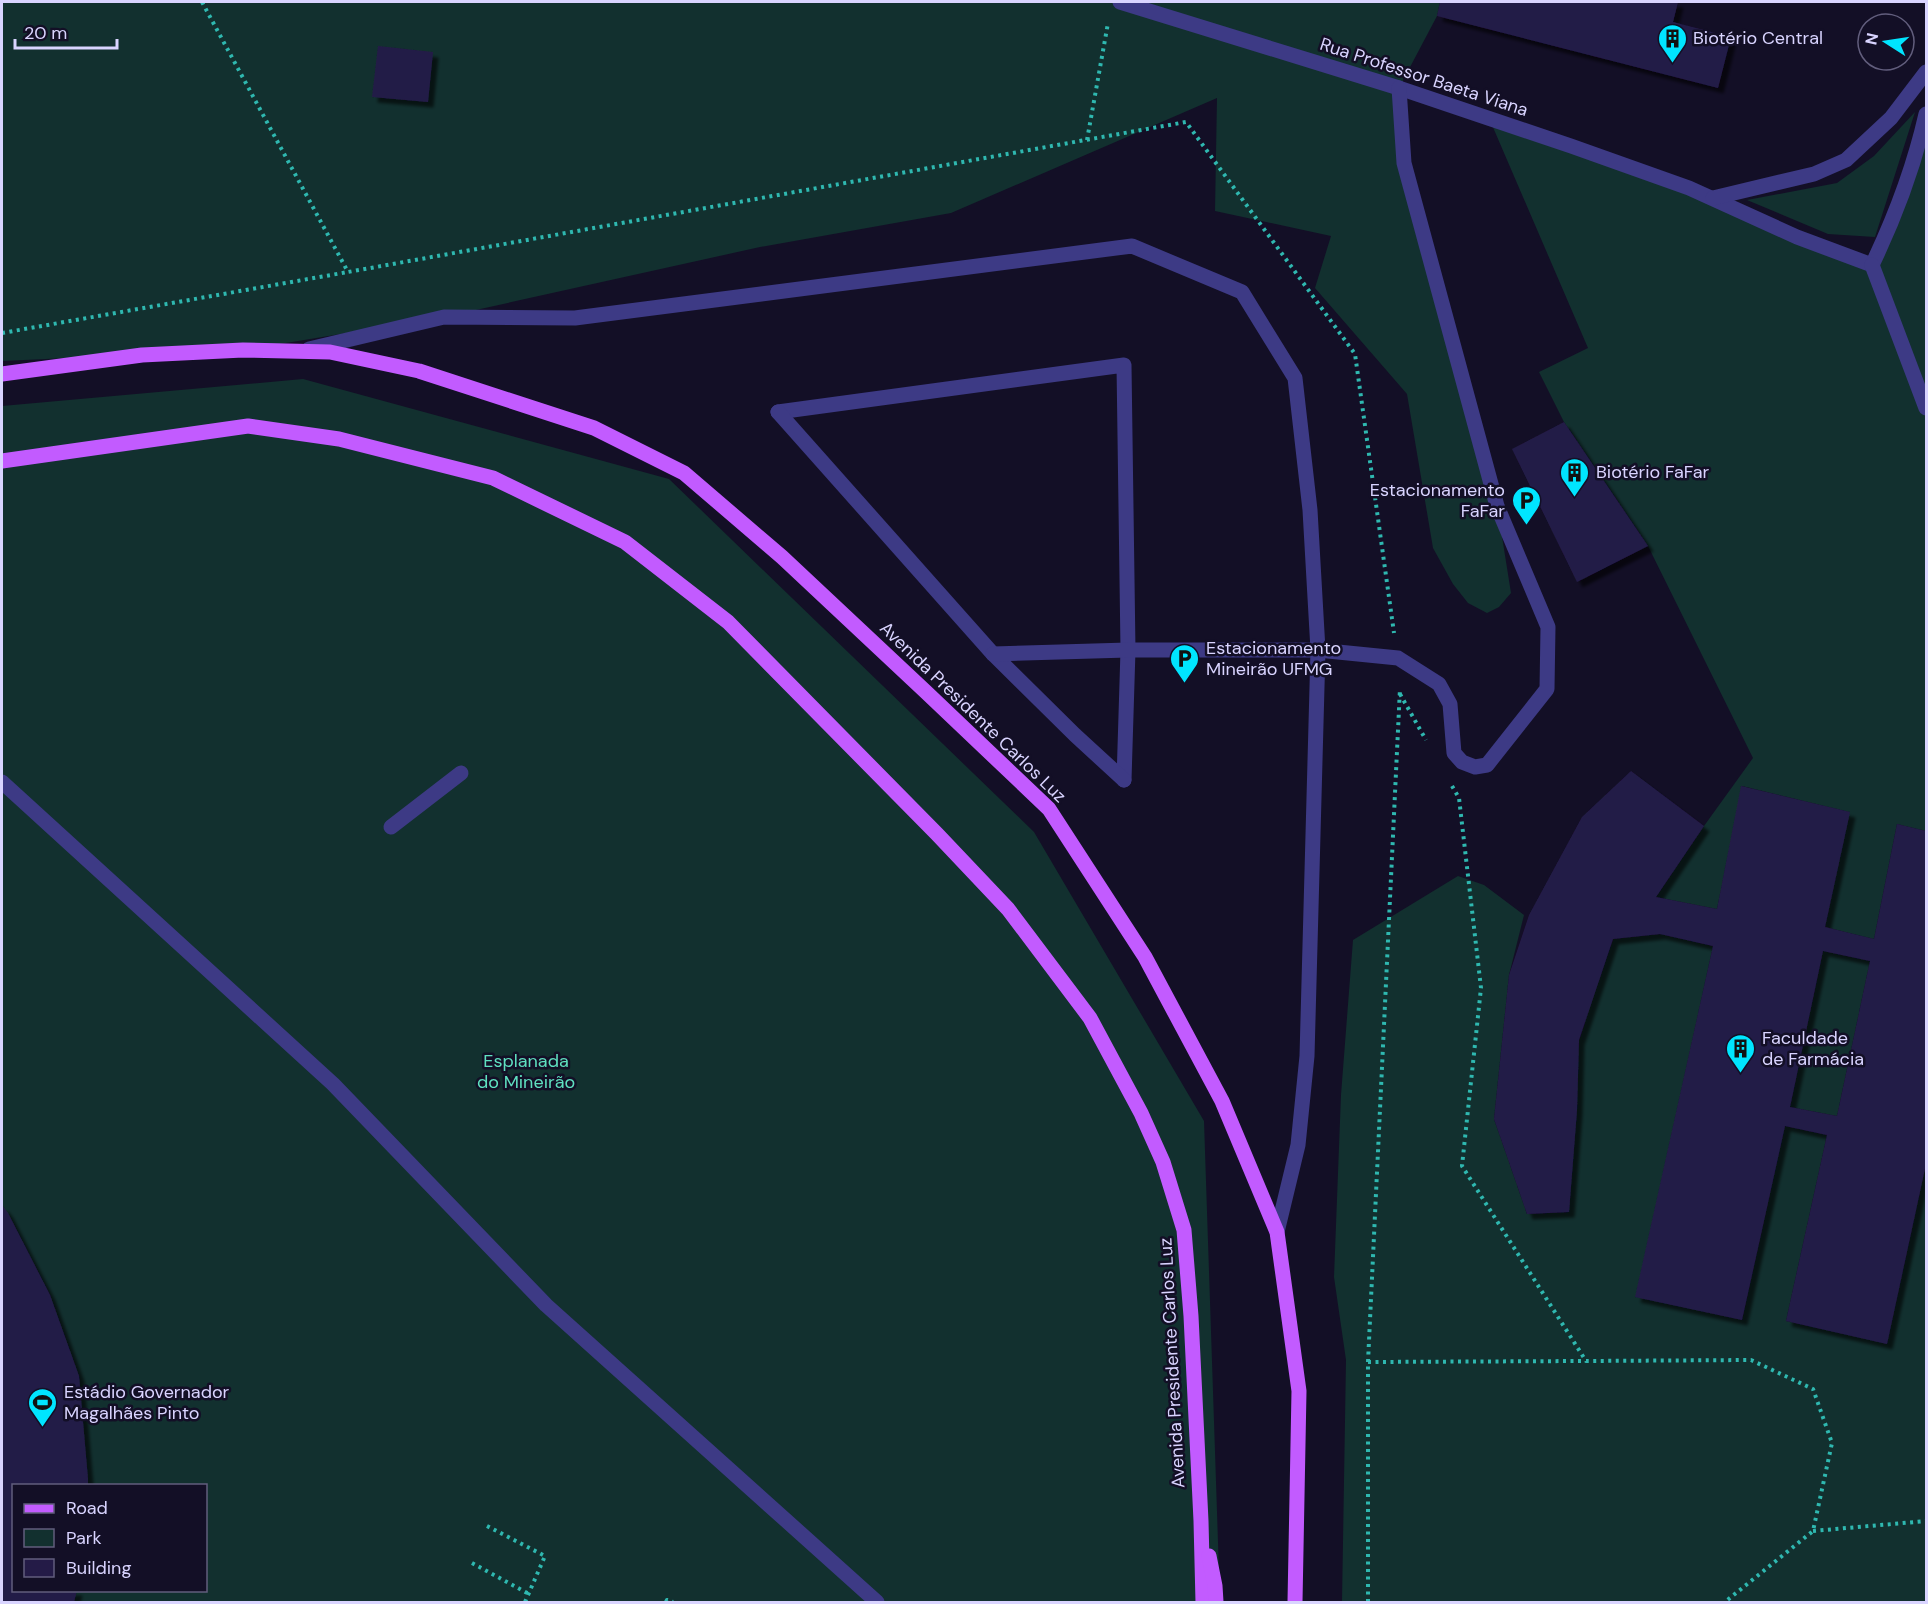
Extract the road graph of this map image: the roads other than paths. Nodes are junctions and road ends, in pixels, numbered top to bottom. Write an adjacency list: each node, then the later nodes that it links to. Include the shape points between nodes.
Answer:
1 (1115, 7): 3 (street, Rua Professor Baeta Viana)
2 (1926, 72): 5 (street, via 1891,118 1846,160 1814,174)
3 (1399, 88): 5 (street, Rua Professor Baeta Viana); 12 (street, via 1404,163 1497,506 1548,627 1547,689 1487,765 1475,767 1462,762 1454,753 1450,704 1439,684 1398,658)
4 (1926, 114): 6 (street, via 1909,180)
5 (1713, 198): 6 (street, Rua Professor Baeta Viana, via 1797,237)
6 (1872, 265): 9 (street)
7 (300, 351): 8 (main road, Avenida Presidente Carlos Luz, via 142,356); 12 (street, via 444,317 575,318 1132,246 1242,292 1295,378 1310,510); 17 (main road, Avenida Presidente Carlos Luz, via 330,352 419,371 594,428 684,472 782,557 1049,809 1145,957 1222,1101)
8 (2, 374)
9 (1926, 408)
10 (2, 460): 18 (main road, Avenida Presidente Carlos Luz, via 248,426 339,439 493,478 625,542 728,622 1008,909 1090,1018 1141,1113 1163,1162 1184,1230)
11 (1128, 650): 12 (street); 13 (street); 13 (street, via 1124,780); 13 (street, via 1124,365 778,412)
12 (1318, 650): 17 (street, via 1306,1056 1298,1145)
13 (993, 654)
14 (461, 773): 16 (street)
15 (2, 782): 19 (street, via 333,1084 546,1305)
16 (391, 827)
17 (1277, 1232): 22 (main road, Avenida Presidente Carlos Luz, via 1299,1391)
18 (1201, 1521): 20 (main road); 21 (main road)
19 (877, 1602)
20 (1203, 1602)
21 (1216, 1602)
22 (1294, 1602)

